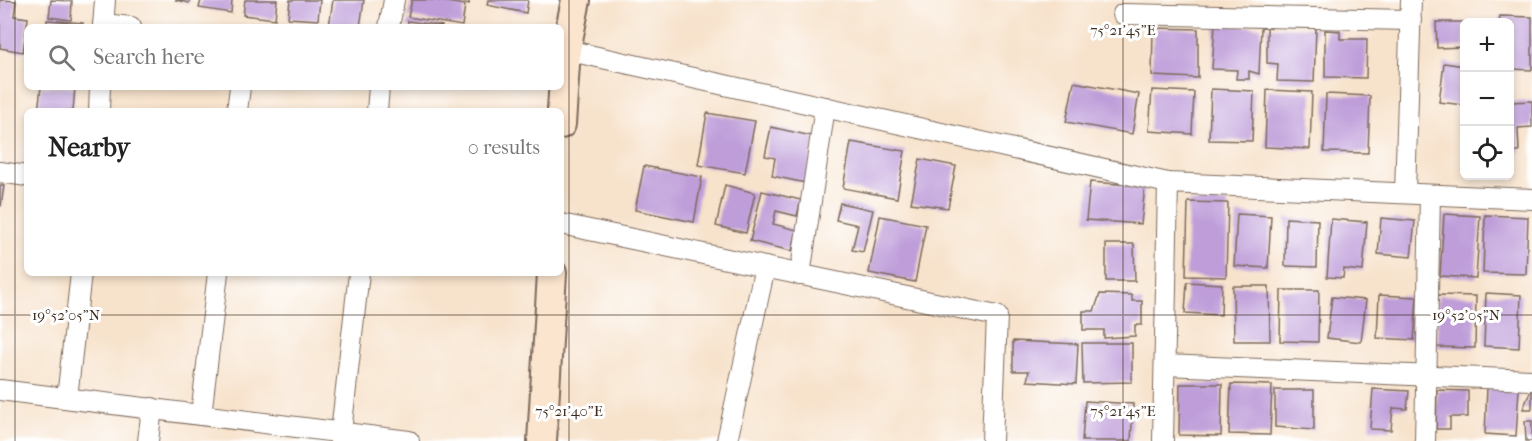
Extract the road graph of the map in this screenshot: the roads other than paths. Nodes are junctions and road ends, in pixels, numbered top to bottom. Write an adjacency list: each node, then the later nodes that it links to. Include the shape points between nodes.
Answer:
1 (105, 0): 8 (street)
2 (394, 0): 9 (street)
3 (576, 0): 10 (street)
4 (1411, 0): 7 (street)
5 (1184, 8): 6 (street); 7 (street)
6 (1123, 14)
7 (1411, 20): 24 (street)
8 (103, 24)
9 (390, 24)
10 (566, 50): 11 (street); 16 (street)
11 (564, 61)
12 (100, 90): 17 (street)
13 (240, 90): 18 (street)
14 (379, 90): 19 (street)
15 (559, 90): 20 (street)
16 (825, 107): 23 (street); 29 (street)
17 (99, 108)
18 (237, 108)
19 (377, 108)
20 (560, 108)
21 (0, 172): 22 (street)
22 (24, 176)
23 (1168, 183): 24 (street); 34 (street)
24 (1405, 194): 25 (street)
25 (1430, 195): 26 (street); 35 (street)
26 (1532, 199)
27 (564, 225): 28 (street)
28 (765, 267): 29 (street); 45 (street)
29 (800, 275): 46 (street, via 997,316)
30 (81, 276): 38 (street)
31 (218, 276): 40 (street)
32 (359, 276): 41 (street)
33 (552, 276): 44 (street)
34 (1165, 365): 35 (street); 47 (street)
35 (1427, 376): 36 (street); 48 (street)
36 (1532, 380)
37 (0, 390): 38 (street)
38 (67, 398): 39 (street)
39 (152, 408): 40 (street); 42 (street)
40 (201, 415): 41 (street)
41 (341, 437): 43 (street)
42 (148, 441)
43 (409, 441)
44 (542, 441)
45 (728, 441)
46 (992, 441)
47 (1163, 441)
48 (1425, 441)

